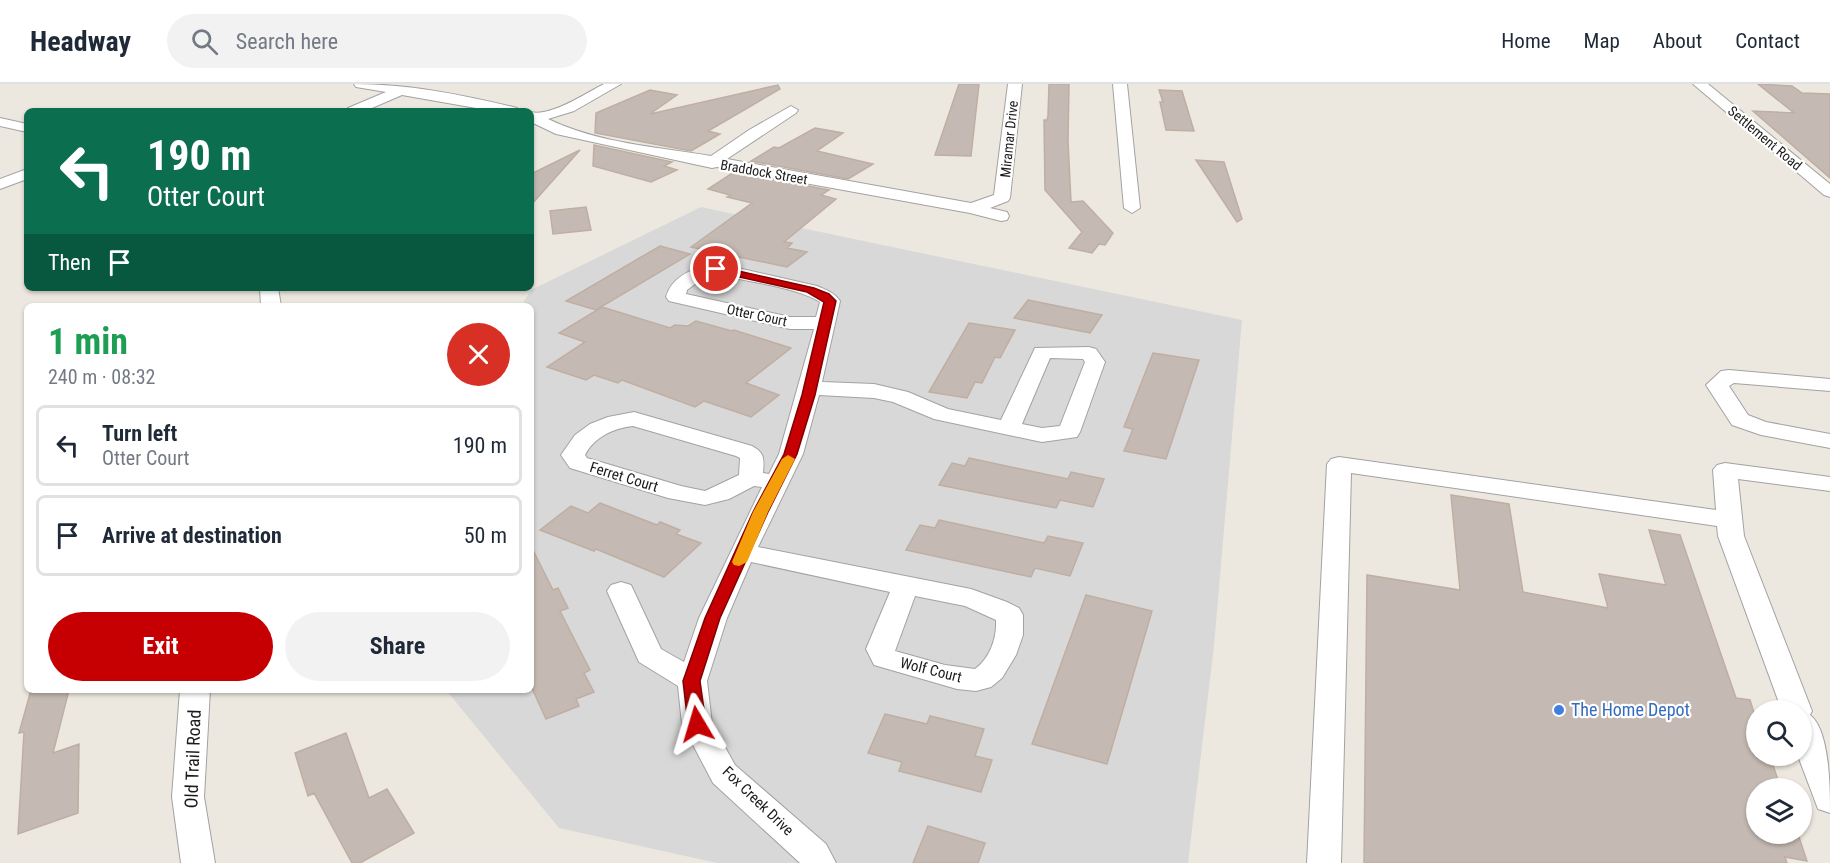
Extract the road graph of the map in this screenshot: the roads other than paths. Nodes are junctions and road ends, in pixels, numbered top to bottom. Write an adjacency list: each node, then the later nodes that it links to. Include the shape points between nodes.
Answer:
1 (361, 84): 7 (street)
2 (415, 84): 7 (street)
3 (614, 84): 11 (street, via 569,108)
4 (1015, 84): 19 (street, Miramar Drive, via 1002,198)
5 (1120, 84): 20 (street)
6 (1700, 84): 18 (street, Settlement Road)
7 (400, 91): 8 (street); 9 (street)
8 (360, 108)
9 (495, 108)
10 (792, 110): 15 (street)
11 (534, 117)
12 (534, 118): 15 (street, Braddock Street, via 561,131)
13 (0, 122): 14 (street)
14 (24, 127)
15 (712, 163): 19 (street, Braddock Street)
16 (24, 175): 17 (street)
17 (0, 184)
18 (1830, 192)
19 (972, 208): 21 (street, Braddock Street)
20 (1132, 208)
21 (1001, 216)
22 (825, 309): 22 (street, Otter Court, via 810,290 716,269 700,272 678,288 676,297 790,323); 24 (street, Fox Creek Drive)
23 (1830, 385): 26 (street, via 1730,376 1717,385 1740,420 1761,428)
24 (810, 388): 25 (street, via 874,391 942,414); 27 (street, Fox Creek Drive, via 791,454)
25 (1009, 428): 25 (street, via 1042,352 1089,353 1095,362 1069,432 1042,435)
26 (1830, 441)
27 (763, 480): 27 (street, Ferret Court, via 705,498 578,463 573,455 577,445 603,426 634,419 744,451 752,455); 30 (street, Fox Creek Drive)
28 (1830, 484): 29 (street, via 1725,470)
29 (1730, 520): 35 (street, via 1731,536); 40 (street, via 1339,464)
30 (743, 552): 31 (street, Wolf Court); 33 (street, Fox Creek Drive, via 712,618)
31 (906, 586): 31 (street, Wolf Court, via 995,606 1009,615 1011,632 988,675 977,680 956,677 884,658 880,649)
32 (621, 591): 33 (street, via 649,655)
33 (692, 681): 39 (street, Fox Creek Drive, via 697,724 724,774 814,854)
34 (195, 693): 38 (street, Old Trail Road, via 188,797)
35 (1793, 700)
36 (1812, 751): 37 (street)
37 (1830, 800)
38 (198, 863)
39 (819, 863)
40 (1324, 863)

